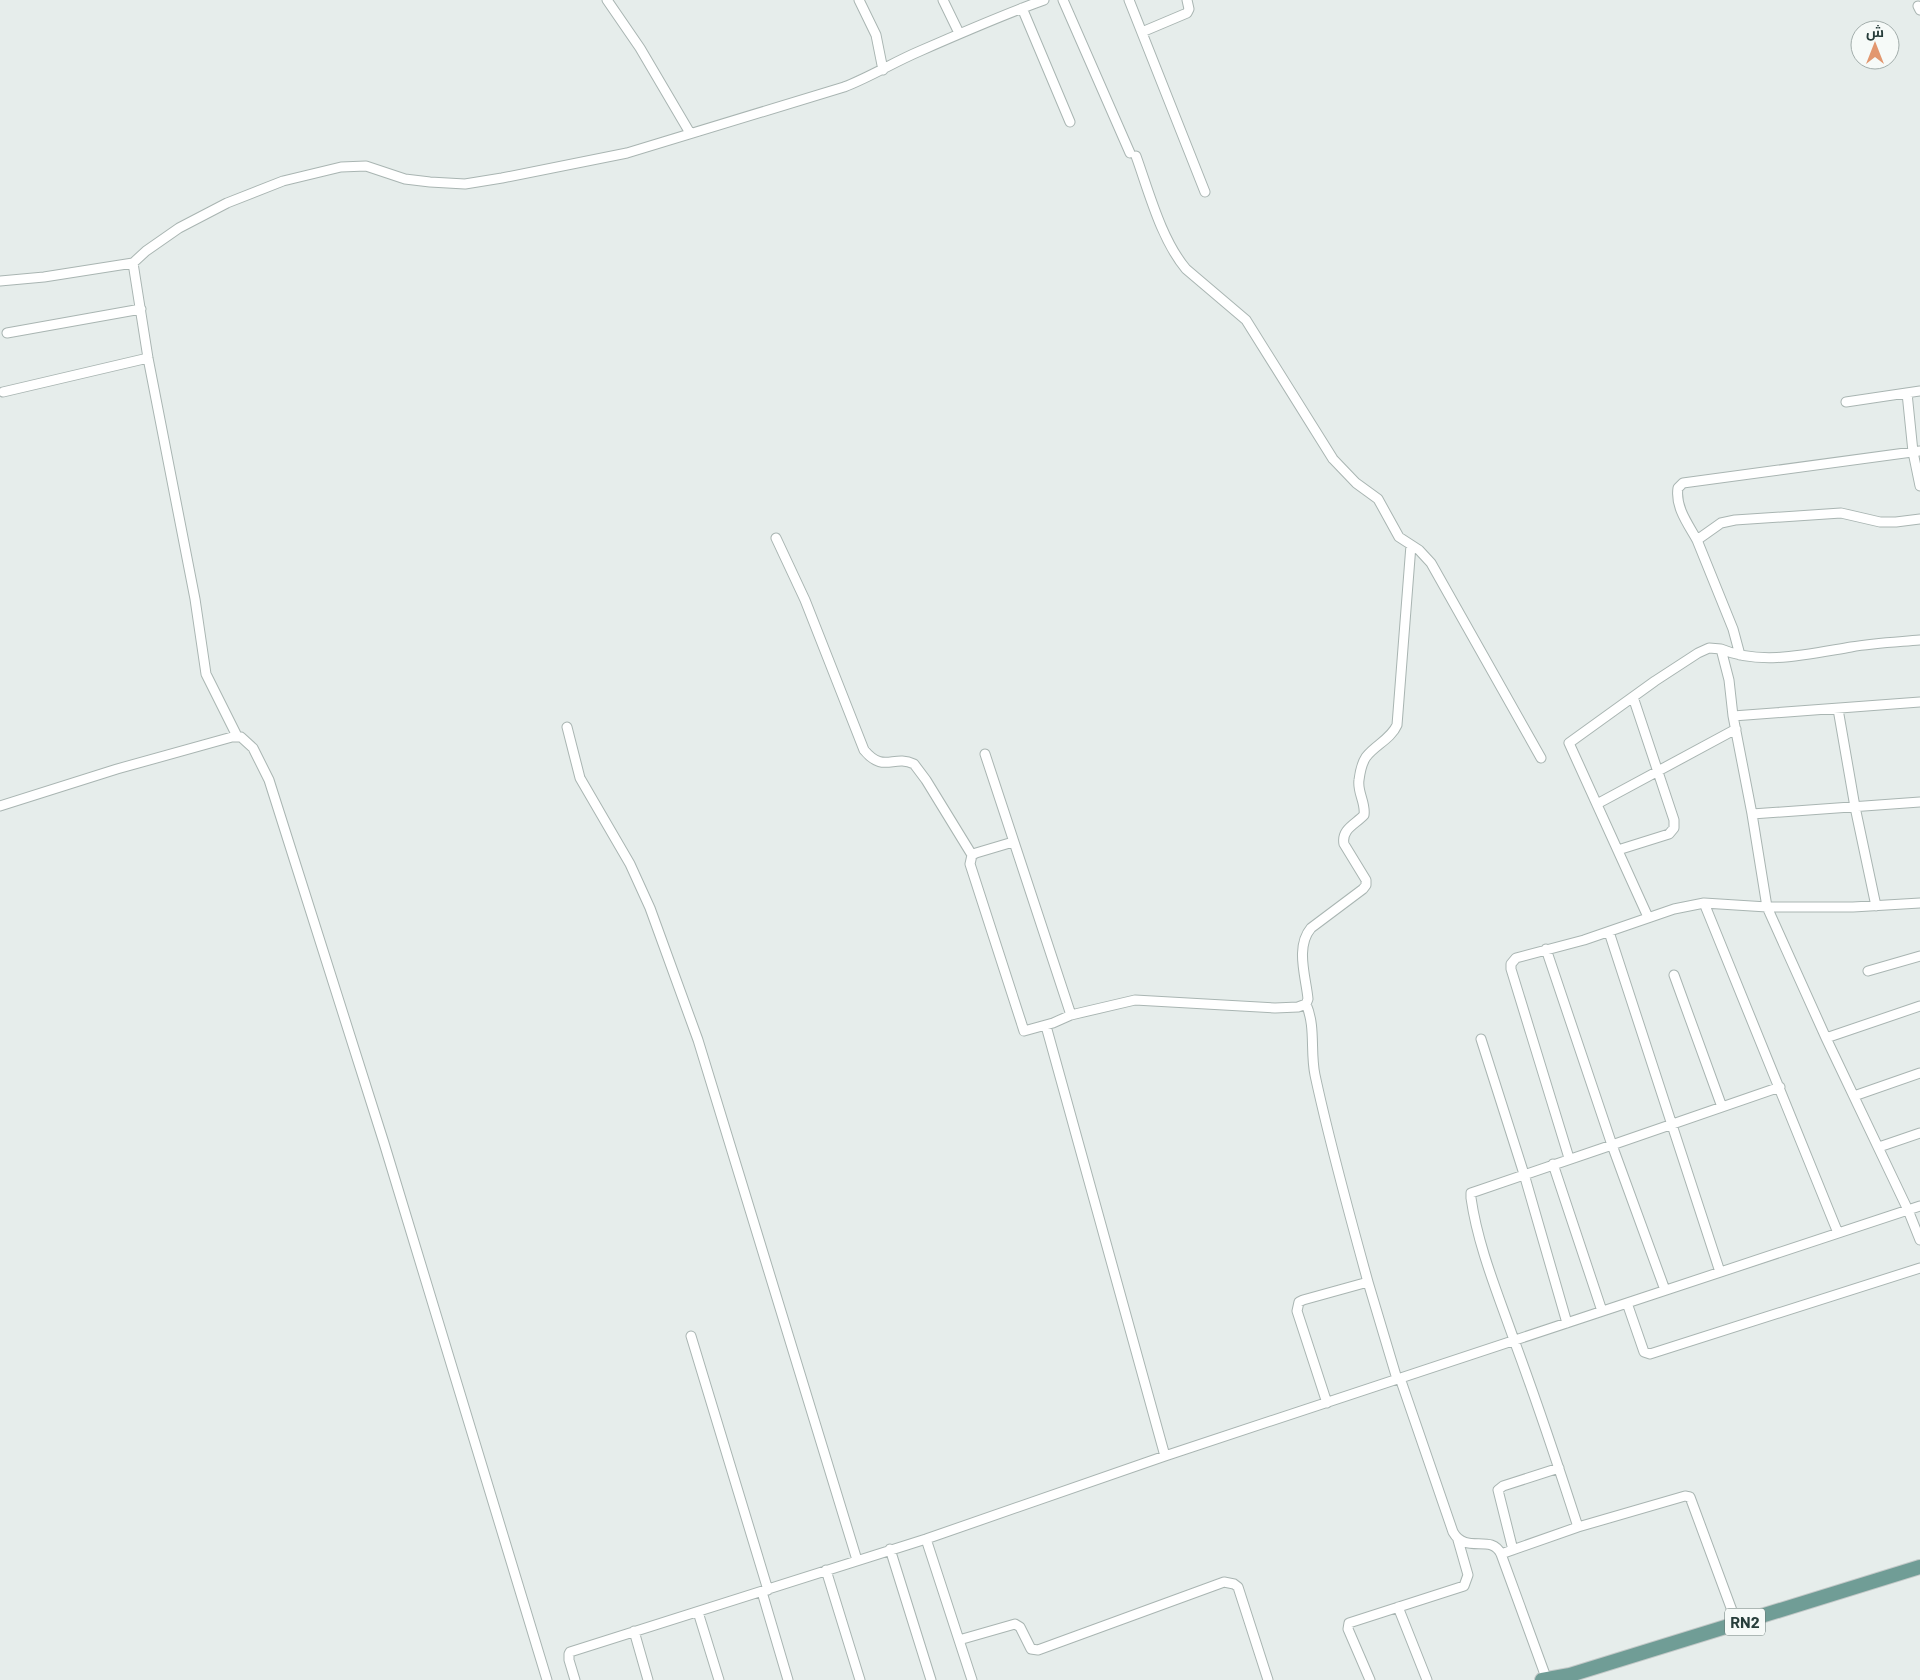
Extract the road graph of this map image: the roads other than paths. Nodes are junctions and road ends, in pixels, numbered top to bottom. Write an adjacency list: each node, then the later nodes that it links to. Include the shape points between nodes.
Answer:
1 (607, 0): 13 (street, via 640,48)
2 (859, 0): 11 (street, via 876,35)
3 (943, 0): 10 (street)
4 (1044, 0): 8 (street)
5 (1063, 0): 29 (street, via 1179,261 1246,320 1333,459 1356,483 1378,498 1397,534)
6 (1129, 0): 9 (street)
7 (1187, 0): 9 (street, via 1187,13)
8 (1022, 8): 10 (street); 12 (street)
9 (1142, 32): 14 (street)
10 (959, 33): 11 (street)
11 (883, 70): 13 (street, via 844,87)
12 (1070, 122)
13 (690, 133): 15 (street, via 627,153 465,184 405,179 366,166 341,167 283,181 228,202 180,228)
14 (1205, 192)
15 (134, 263): 16 (street); 17 (street)
16 (0, 282)
17 (141, 309): 18 (street); 19 (street)
18 (7, 333)
19 (148, 358): 21 (street); 39 (street, via 195,599 206,674)
20 (1920, 391): 22 (street)
21 (3, 392)
22 (1907, 393): 23 (street); 24 (street)
23 (1846, 402)
24 (1917, 452): 25 (street); 28 (street, via 1683,483 1678,488 1678,499)
25 (1920, 486)
26 (1920, 519): 28 (street, via 1880,522 1841,513 1735,520 1721,523)
27 (776, 538): 50 (street, via 805,600 864,750 878,762 914,764)
28 (1697, 540): 32 (street, via 1733,629)
29 (1411, 544): 41 (street, via 1431,563); 61 (street, via 1396,725 1392,733 1366,757 1358,783 1365,806 1364,815 1351,825 1343,838 1366,885 1306,934 1302,947)
30 (1920, 640): 32 (street, via 1777,658)
31 (1721, 649): 32 (street); 33 (street, via 1709,648 1698,653); 36 (street)
32 (1740, 655)
33 (1633, 697): 42 (street); 44 (street, via 1569,743)
34 (1920, 702): 35 (street)
35 (1838, 708): 36 (street); 46 (street)
36 (1733, 716): 38 (street)
37 (567, 727): 101 (street, via 580,778 630,864 650,908 698,1040)
38 (1736, 729): 42 (street); 47 (street)
39 (237, 736): 45 (street); 111 (street, via 253,748 272,788)
40 (985, 754): 48 (street)
41 (1541, 758)
42 (1658, 770): 44 (street); 49 (street, via 1674,828 1669,834)
43 (1920, 802): 46 (street)
44 (1597, 804): 49 (street)
45 (0, 806)
46 (1855, 807): 47 (street); 53 (street)
47 (1752, 814): 54 (street)
48 (1013, 842): 50 (street); 63 (street)
49 (1618, 850): 55 (street)
50 (972, 855): 64 (street, via 970,864 1024,1031)
51 (1920, 903): 53 (street)
52 (1704, 904): 54 (street); 55 (street); 68 (street)
53 (1876, 906): 54 (street)
54 (1767, 907): 65 (street)
55 (1648, 917): 56 (street)
56 (1609, 932): 57 (street); 71 (street)
57 (1546, 949): 73 (street); 75 (street, via 1516,958 1511,969)
58 (1920, 956): 59 (street)
59 (1868, 971)
60 (1674, 974): 70 (street)
61 (1306, 1004): 63 (street, via 1275,1008 1134,1000); 84 (street, via 1312,1020 1315,1074 1335,1163)
62 (1920, 1006): 65 (street)
63 (1071, 1015): 64 (street)
64 (1046, 1026): 93 (street)
65 (1826, 1038): 69 (street)
66 (1481, 1039): 77 (street)
67 (1920, 1073): 69 (street)
68 (1780, 1087): 70 (street); 80 (street)
69 (1854, 1096): 74 (street)
70 (1722, 1108): 71 (street)
71 (1672, 1126): 73 (street); 83 (street)
72 (1920, 1133): 74 (street)
73 (1612, 1145): 75 (street); 85 (street)
74 (1879, 1147): 79 (street)
75 (1569, 1158): 76 (street)
76 (1553, 1164): 77 (street); 87 (street)
77 (1524, 1174): 88 (street); 90 (street, via 1471,1193 1482,1245)
78 (1920, 1206): 79 (street)
79 (1908, 1210): 80 (street); 81 (street)
80 (1838, 1233): 83 (street)
81 (1920, 1240)
82 (1920, 1268): 86 (street, via 1650,1354 1644,1352)
83 (1720, 1272): 85 (street)
84 (1368, 1282): 91 (street); 92 (street, via 1304,1300 1298,1305 1297,1311)
85 (1665, 1290): 86 (street)
86 (1627, 1303): 87 (street)
87 (1602, 1311): 88 (street)
88 (1567, 1323): 90 (street)
89 (691, 1336): 104 (street)
90 (1514, 1340): 91 (street); 94 (street)
91 (1398, 1378): 92 (street); 97 (street)
92 (1327, 1403): 93 (street)
93 (1165, 1456): 96 (street)
94 (1559, 1468): 95 (street); 99 (street, via 1498,1490)
95 (1578, 1528): 99 (street); 107 (street, via 1690,1497)
96 (926, 1539): 98 (street); 109 (street)
97 (1458, 1540): 100 (street, via 1490,1545); 105 (street, via 1468,1575 1464,1586)
98 (890, 1550): 101 (street); 117 (street)
99 (1513, 1550): 100 (street)
100 (1501, 1554): 122 (street)
101 (856, 1560): 103 (street)
102 (1920, 1568): 107 (main road, RN2)
103 (826, 1570): 104 (street); 116 (street)
104 (765, 1591): 106 (street); 115 (street)
105 (1398, 1607): 120 (street, via 1349,1623 1348,1629); 121 (street)
106 (698, 1612): 108 (street); 114 (street)
107 (1737, 1624): 110 (main road, RN2)
108 (634, 1631): 112 (street, via 570,1652); 113 (street)
109 (959, 1640): 118 (street); 119 (street, via 1015,1624 1031,1649 1038,1650 1230,1582 1238,1587)
110 (1566, 1678): 122 (main road, RN2)
111 (547, 1680)
112 (575, 1680)
113 (648, 1680)
114 (718, 1680)
115 (788, 1680)
116 (860, 1680)
117 (931, 1680)
118 (972, 1680)
119 (1268, 1680)
120 (1370, 1680)
121 (1427, 1680)
122 (1545, 1680)

